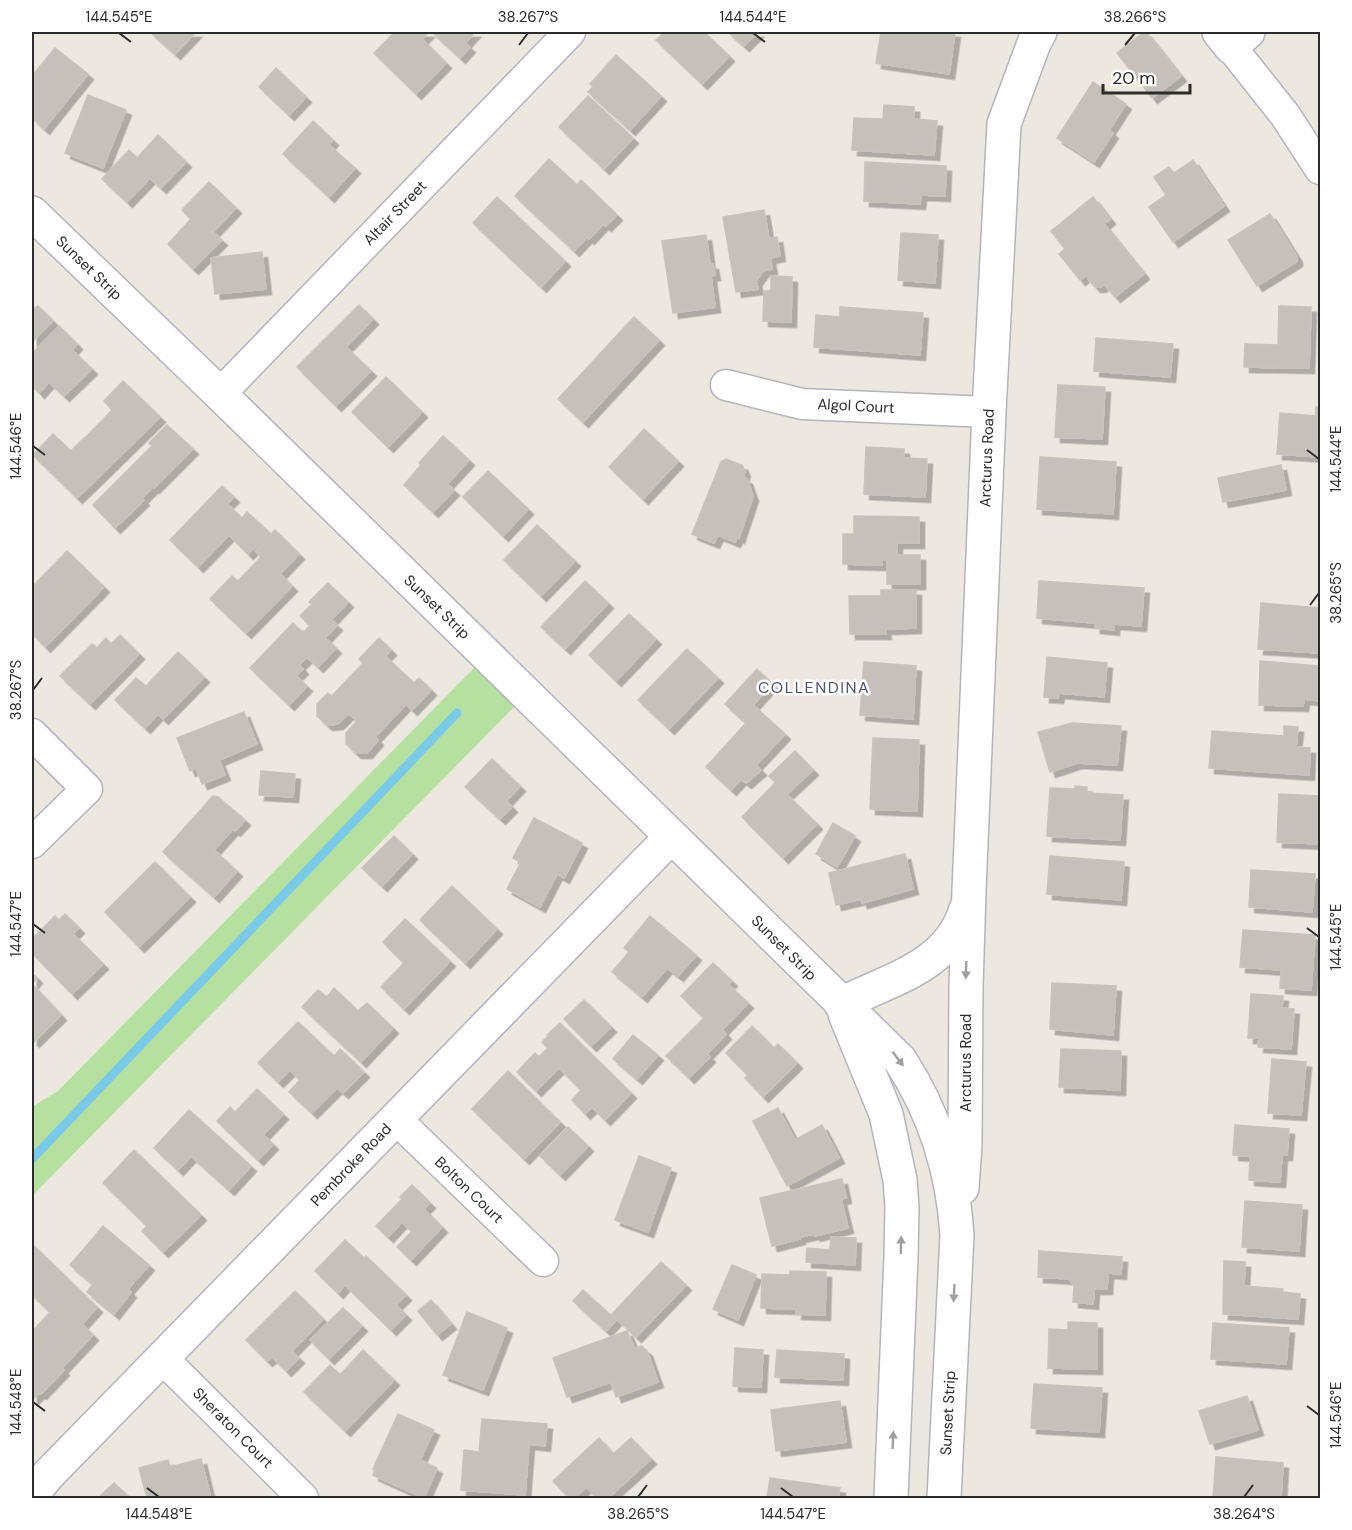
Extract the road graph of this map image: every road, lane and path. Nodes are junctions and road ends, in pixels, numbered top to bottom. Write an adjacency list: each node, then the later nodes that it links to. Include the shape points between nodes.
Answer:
1 (570, 32): 7 (street, Altair Street)
2 (1040, 32): 8 (street, Arcturus Road, via 1004,124)
3 (1233, 37): 4 (street)
4 (1320, 169)
5 (32, 213): 7 (street, Sunset Strip)
6 (726, 385): 8 (street, Algol Court, via 802,404)
7 (220, 394): 10 (street, Sunset Strip)
8 (989, 412): 12 (street, Arcturus Road)
9 (32, 734): 11 (street, via 87,789)
10 (671, 837): 13 (street, Sunset Strip); 14 (street, Pembroke Road)
11 (32, 843)
12 (969, 891): 13 (street, Arcturus Road, via 962,920 928,963); 15 (street, Arcturus Road, one-way to 15, via 965,1145)
13 (841, 1004): 15 (street, Sunset Strip, one-way to 15, via 894,1052 913,1082 946,1160); 20 (street, Sunset Strip, one-way to 13, via 901,1257 900,1180 883,1106)
14 (396, 1119): 16 (street, Bolton Court); 17 (street, Pembroke Road)
15 (957, 1234): 21 (street, Sunset Strip, one-way to 21)
16 (543, 1261)
17 (162, 1358): 18 (street, Pembroke Road); 19 (street, Sheraton Court)
18 (32, 1495)
19 (303, 1498)
20 (891, 1498)
21 (944, 1498)

